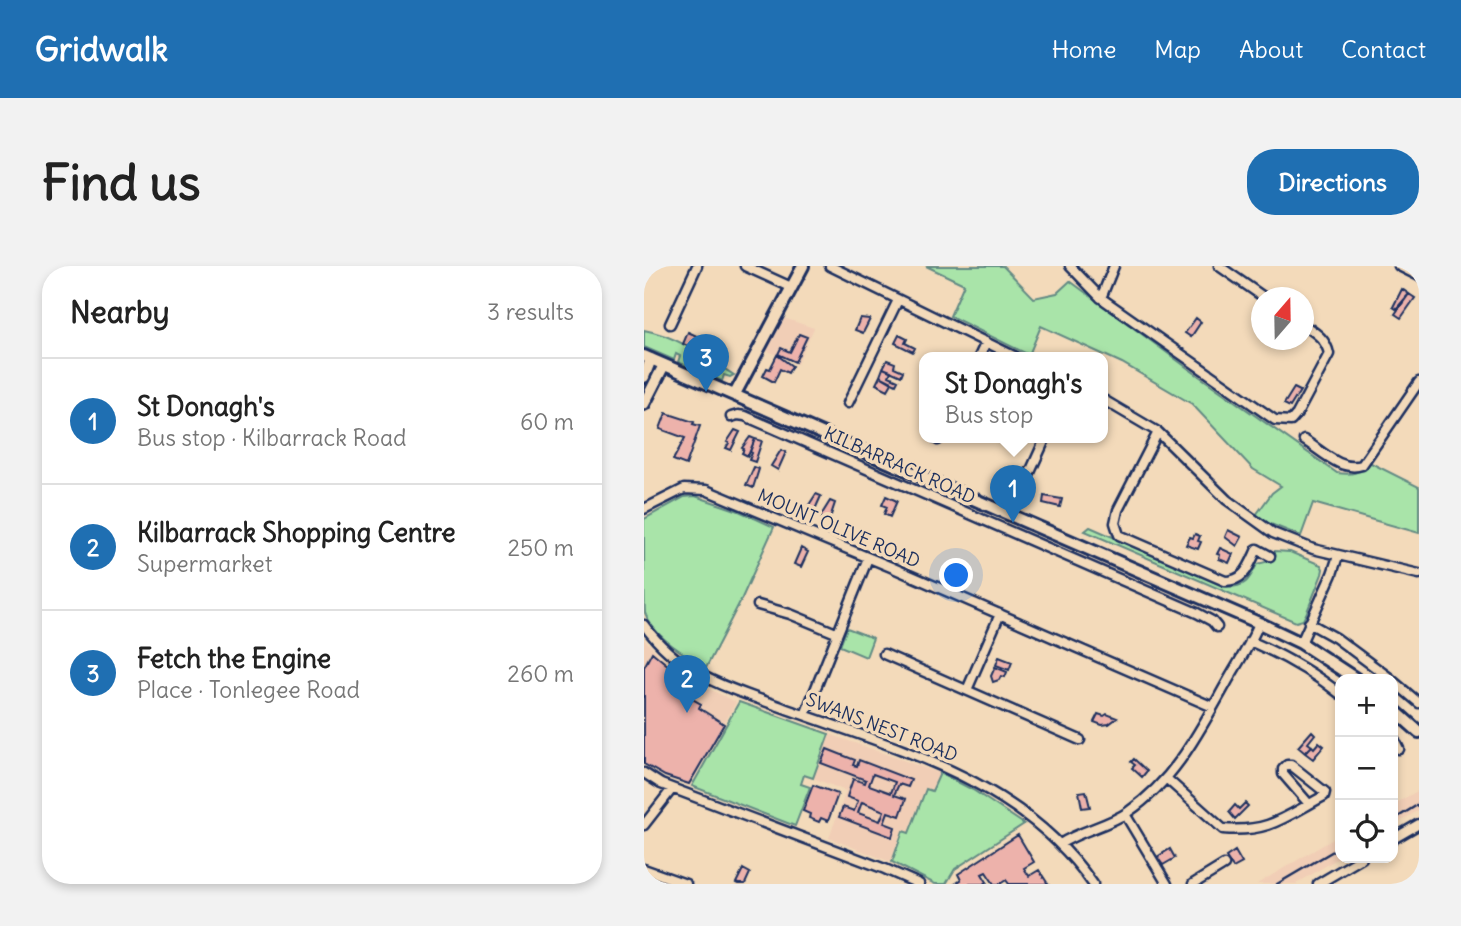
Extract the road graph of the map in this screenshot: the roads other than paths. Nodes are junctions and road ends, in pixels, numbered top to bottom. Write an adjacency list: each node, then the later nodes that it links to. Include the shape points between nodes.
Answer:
1 (697, 266): 14 (street)
2 (745, 266): 10 (street)
3 (803, 266): 10 (main road)
4 (830, 266): 13 (street)
5 (1070, 266): 12 (street)
6 (1114, 266): 12 (street)
7 (1219, 266): 11 (street)
8 (1399, 266): 9 (street)
9 (1419, 276)
10 (791, 287): 23 (main road)
11 (1251, 288)
12 (1101, 298): 15 (street, via 1275,420 1287,422 1297,414 1329,354 1327,344)
13 (898, 300): 16 (street); 24 (street)
14 (670, 324)
15 (1314, 332)
16 (986, 342): 17 (street); 18 (street)
17 (981, 352)
18 (1006, 352)
19 (648, 357): 20 (main road, KILBARRACK ROAD); 21 (main road)
20 (664, 365): 23 (main road, KILBARRACK ROAD); 26 (main road)
21 (644, 377)
22 (1419, 382): 30 (street, via 1362,465 1345,467)
23 (735, 394): 28 (main road, KILBARRACK ROAD)
24 (848, 402)
25 (1108, 403): 29 (street)
26 (644, 404)
27 (731, 417): 31 (street, KILBARRACK ROAD, via 745,416)
28 (809, 426): 31 (street, KILBARRACK ROAD); 38 (main road, KILBARRACK ROAD)
29 (1158, 432): 35 (street, via 1118,510 1115,523 1119,535 1225,582 1245,575 1257,549); 36 (street, via 1259,525 1293,543)
30 (1304, 440)
31 (804, 442): 40 (street, KILBARRACK ROAD)
32 (1043, 443): 33 (street)
33 (1027, 479)
34 (644, 509): 37 (street, MOUNT OLIVE ROAD, via 684,489 706,490)
35 (1270, 556)
36 (1338, 556): 39 (street); 44 (street)
37 (868, 558): 42 (street, MOUNT OLIVE ROAD); 47 (street)
38 (1143, 572): 40 (street); 43 (main road, KILBARRACK ROAD)
39 (1419, 574)
40 (1136, 587): 46 (street, KILBARRACK ROAD)
41 (758, 605): 47 (street)
42 (1000, 614): 54 (street); 57 (street, MOUNT OLIVE ROAD)
43 (1259, 622): 48 (street); 49 (main road, KILBARRACK ROAD)
44 (1309, 623): 49 (street); 52 (street)
45 (644, 625): 59 (street, SWANS NEST ROAD, via 656,641 708,680)
46 (1217, 626)
47 (836, 633): 59 (street)
48 (1250, 641): 55 (street, via 1300,666); 57 (street)
49 (1301, 643): 51 (main road, KILBARRACK ROAD)
50 (884, 654): 54 (street)
51 (1348, 674)
52 (1384, 674)
53 (1398, 685): 56 (street)
54 (967, 690): 61 (street)
55 (1335, 690)
56 (1419, 703)
57 (1213, 707): 63 (street)
58 (1398, 713): 60 (main road)
59 (805, 715): 70 (street, SWANS NEST ROAD, via 967,777 1030,818)
60 (1419, 732)
61 (1080, 740)
62 (644, 774): 64 (street)
63 (1167, 779): 65 (street, via 1223,829 1272,825); 66 (street)
64 (672, 789): 68 (street); 75 (street)
65 (1309, 804): 65 (street, via 1325,792 1287,765 1283,774)
66 (1125, 814): 70 (street); 77 (street)
67 (1419, 824): 69 (street)
68 (644, 825)
69 (1398, 836)
70 (1060, 844): 76 (street, SWANS NEST ROAD)
71 (1210, 859): 78 (street, via 1220,867)
72 (1354, 863): 79 (street)
73 (644, 869): 74 (street)
74 (686, 884)
75 (919, 884)
76 (1093, 884)
77 (1167, 884)
78 (1193, 884)
79 (1318, 884)

